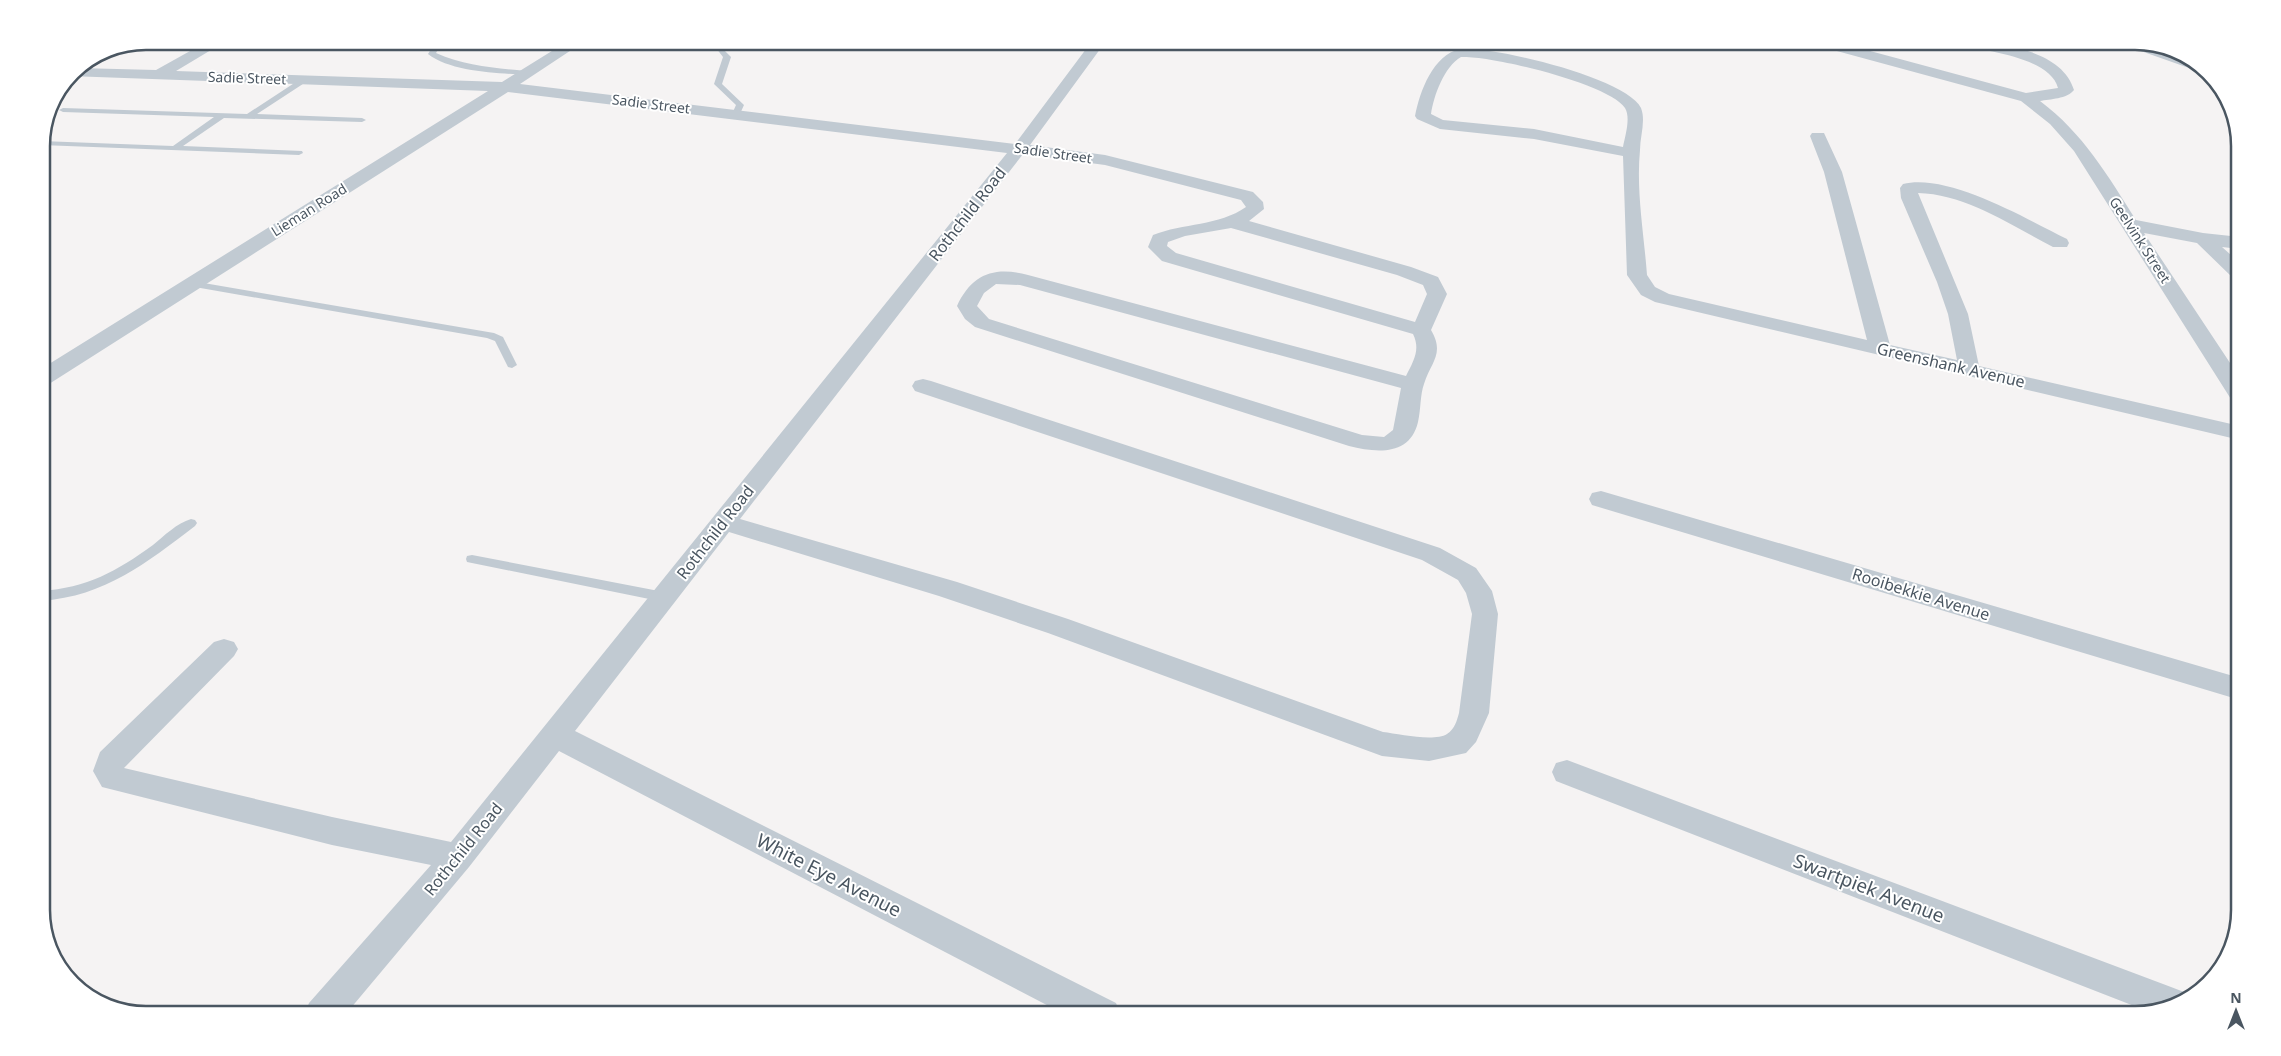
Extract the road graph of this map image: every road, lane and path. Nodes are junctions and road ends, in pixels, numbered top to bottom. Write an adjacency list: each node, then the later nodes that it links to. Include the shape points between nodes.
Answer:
1 (203, 50): 10 (street)
2 (434, 50): 9 (lane, via 432,54 445,61 475,69)
3 (563, 50): 9 (street, Lieman Road)
4 (722, 50): 15 (lane, via 727,57 718,84 740,105)
5 (1092, 50): 22 (street, Rothchild Road)
6 (1849, 50): 13 (street)
7 (1998, 50): 13 (street, via 2031,57 2062,77 2067,85 2066,90 2054,94)
8 (84, 72): 10 (street, Sadie Street)
9 (526, 73): 12 (street, Lieman Road)
10 (159, 75): 11 (street, Sadie Street)
11 (305, 80): 12 (street, Sadie Street); 17 (lane)
12 (504, 87): 15 (street, Sadie Street); 31 (street, Lieman Road)
13 (2026, 98): 26 (street, Geelvink Street, via 2063,127 2081,148)
14 (63, 110): 16 (lane)
15 (736, 114): 22 (street, Sadie Street)
16 (223, 116): 17 (lane); 21 (lane)
17 (249, 116): 18 (lane)
18 (362, 120)
19 (1818, 136): 33 (street, via 1833,172)
20 (50, 143): 21 (lane)
21 (175, 148): 23 (lane)
22 (1019, 149): 25 (street, Sadie Street, via 1060,151 1247,196 1254,202 1255,209); 42 (street, Rothchild Road)
23 (299, 153)
24 (1631, 153): 24 (street, via 1534,134 1440,124 1423,116 1424,103 1448,59 1455,54 1481,54 1592,80 1632,105 1635,112); 33 (street, Greenshank Avenue, via 1637,276 1648,291 1662,298)
25 (1234, 223): 32 (street, via 1431,281 1436,294); 32 (street, via 1171,233 1160,239 1157,247 1169,257 1187,263)
26 (2129, 224): 27 (street); 37 (street, Geelvink Street)
27 (2204, 239): 28 (street); 30 (street)
28 (2231, 242)
29 (2060, 243): 35 (street, via 1946,190 1921,186 1909,188 1910,198 1958,314)
30 (2231, 265)
31 (192, 284): 34 (lane, via 490,335 498,338); 36 (street, Lieman Road)
32 (1421, 330): 38 (street, via 1427,340 1427,352)
33 (1880, 348): 35 (street, Greenshank Avenue)
34 (512, 365)
35 (1969, 369): 40 (street, Greenshank Avenue)
36 (50, 374)
37 (2231, 382)
38 (1413, 385): 38 (street, via 1411,409 1401,434 1395,441 1373,444 982,323 966,306 982,282 1004,277 1021,279)
39 (923, 386): 42 (street, via 1431,554 1467,574 1479,591 1485,614 1474,713 1466,734 1455,745 1429,749 1382,744 1058,626 948,589)
40 (2231, 431)
41 (1602, 498): 48 (street, Rooibekkie Avenue)
42 (723, 522): 46 (street, Rothchild Road)
43 (191, 523): 45 (lane, via 99,585)
44 (472, 559): 46 (lane)
45 (50, 595)
46 (664, 597): 49 (street, Rothchild Road)
47 (224, 649): 51 (street, via 111,761 108,771 113,778 332,831)
48 (2231, 686)
49 (555, 735): 51 (street, Rothchild Road); 54 (street, White Eye Avenue)
50 (1567, 772): 52 (street, Swartpiek Avenue)
51 (458, 857): 53 (street, Rothchild Road)
52 (2164, 1002)
53 (330, 1006)
54 (1085, 1006)

